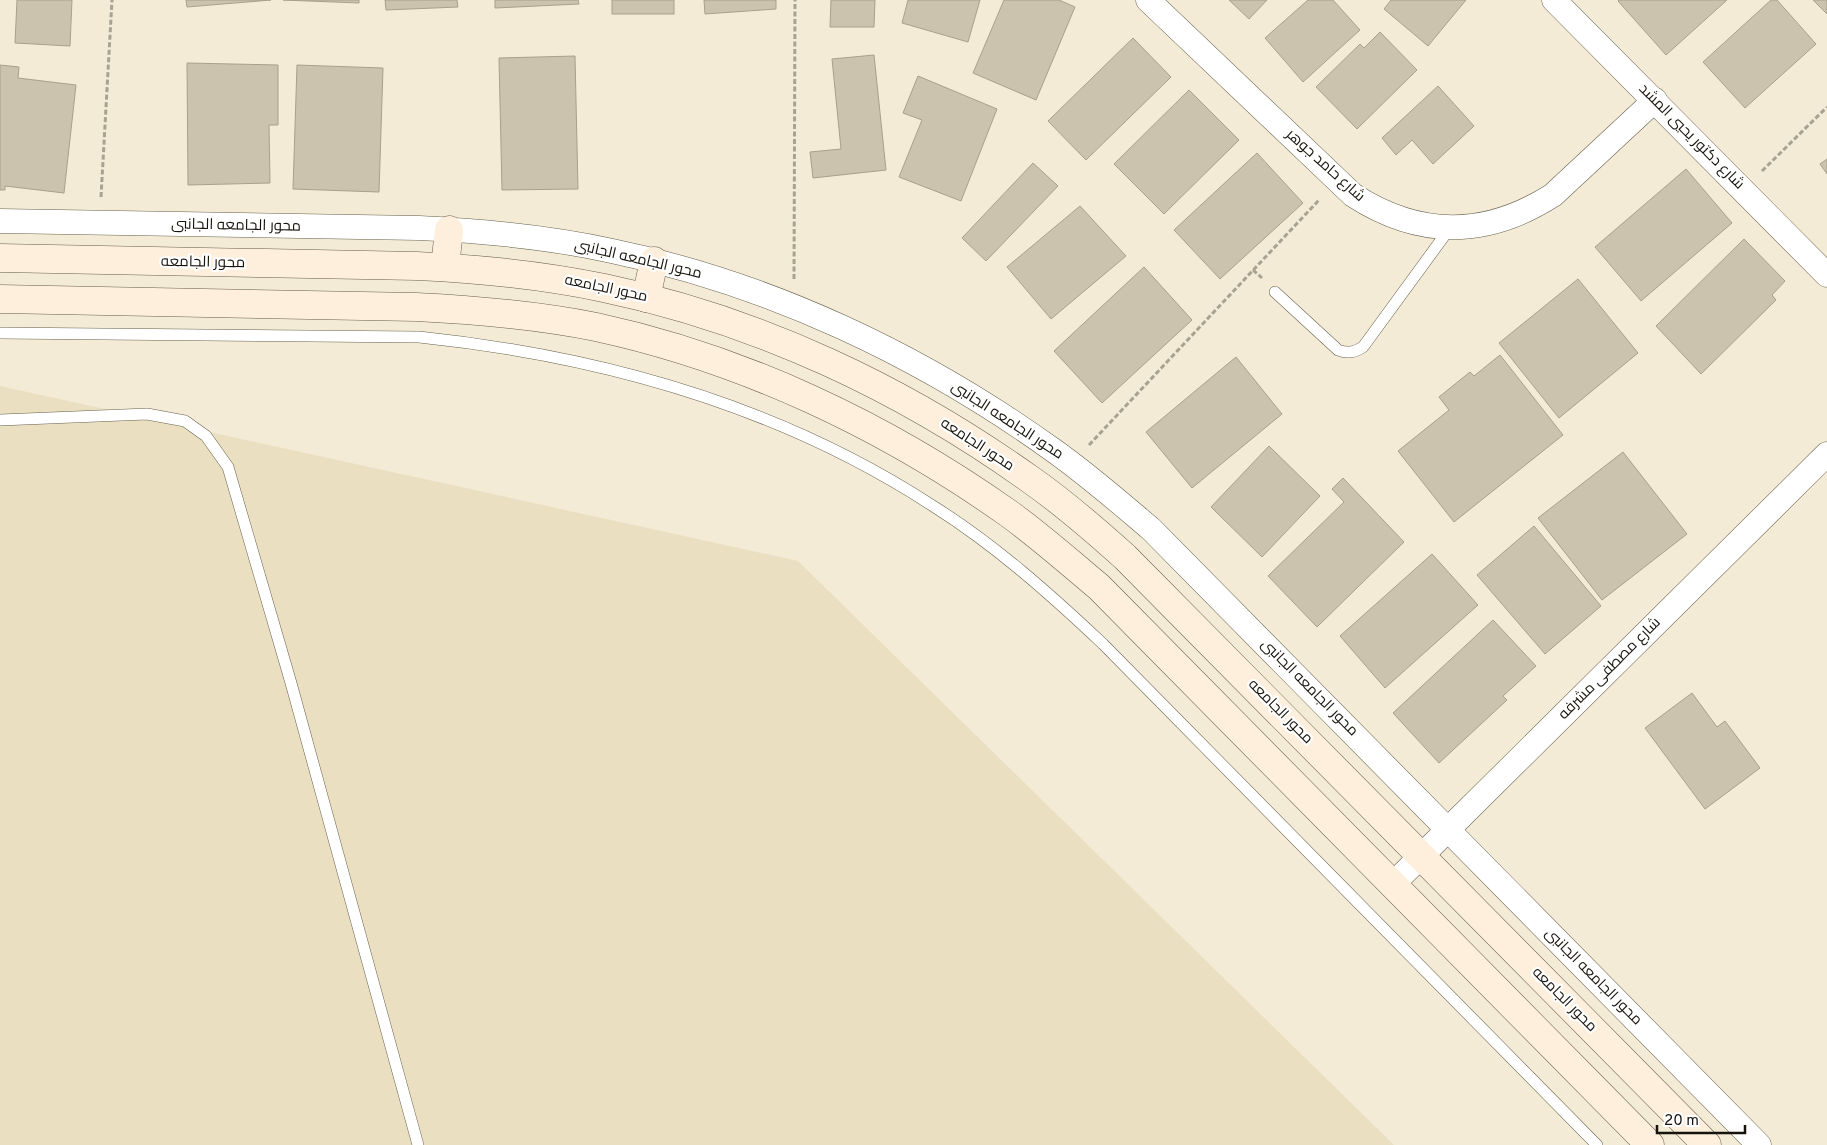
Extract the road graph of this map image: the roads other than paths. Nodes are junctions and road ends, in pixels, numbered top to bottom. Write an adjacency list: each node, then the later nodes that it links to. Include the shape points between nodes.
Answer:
1 (1148, 0): 5 (street, شارع حامد جوهر, via 1358,198 1409,222)
2 (1554, 0): 3 (street, شارع دكتور يحيي المشد)
3 (1654, 100): 5 (street, شارع حامد جوهر, via 1553,195 1534,207 1500,221); 10 (street, شارع دكتور يحيي المشد)
4 (0, 221): 6 (street, محور الجامعه الجانبى)
5 (1450, 228): 11 (lane, via 1358,350 1338,350)
6 (449, 230): 8 (street, محور الجامعه الجانبى, via 548,240); 9 (street)
7 (0, 258): 9 (street, محور الجامعه)
8 (654, 261): 12 (street); 17 (street, محور الجامعه الجانبى, via 741,287 871,342 997,412 1071,464 1150,529)
9 (445, 267): 12 (street, محور الجامعه, via 543,276)
10 (1827, 275)
11 (1275, 292)
12 (646, 298): 18 (street, محور الجامعه, via 737,325 801,350 921,409 1032,480 1125,557 1168,598)
13 (0, 300): 19 (street, via 416,306 477,310 596,327 661,343 786,388 893,441 956,478 1054,549 1141,628)
14 (0, 333): 21 (lane, via 419,337 478,343 595,364 663,382 754,414 843,453 934,506 1063,606)
15 (0, 420): 20 (lane, via 147,414 185,421 206,436 228,467)
16 (1827, 454): 17 (street, شارع مصطفى مشرفه)
17 (1449, 830): 18 (street, شارع مصطفى مشرفه); 24 (street, محور الجامعه الجانبى)
18 (1422, 856): 19 (street, شارع مصطفى مشرفه); 23 (street, محور الجامعه)
19 (1393, 884): 22 (street)
20 (418, 1145)
21 (1597, 1145)
22 (1650, 1145)
23 (1707, 1145)
24 (1759, 1145)

